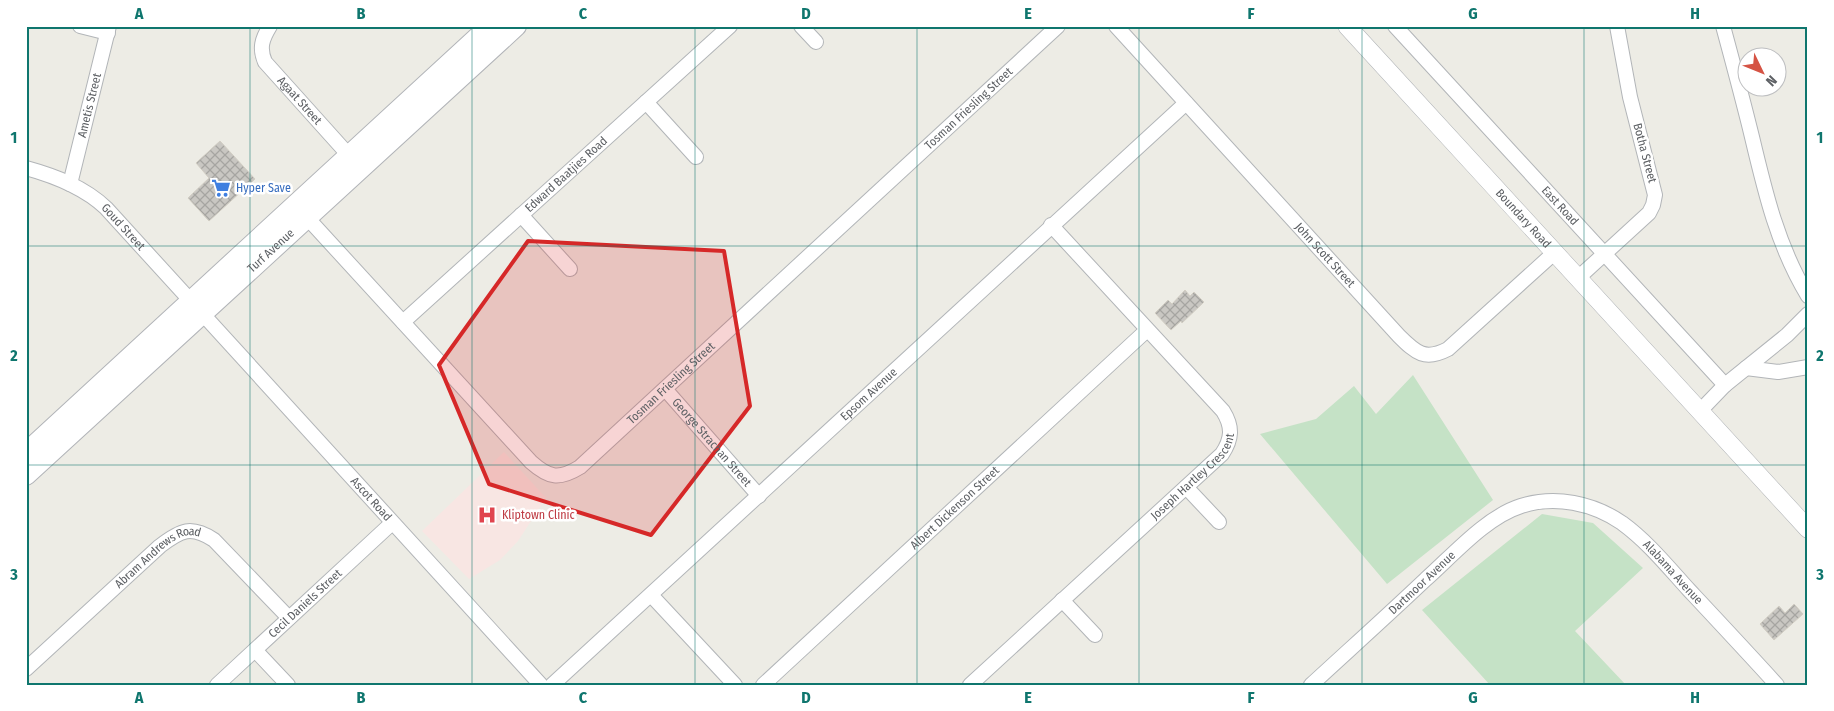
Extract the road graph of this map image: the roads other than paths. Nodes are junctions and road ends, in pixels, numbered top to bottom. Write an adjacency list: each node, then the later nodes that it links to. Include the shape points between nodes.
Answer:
1 (80, 26): 13 (street)
2 (270, 26): 18 (street, Agaat Street, via 261,45 265,62)
3 (490, 26): 18 (main road, Turf Avenue)
4 (516, 26): 18 (main road, Turf Avenue)
5 (730, 26): 15 (street, Edward Baatjies Road)
6 (801, 26): 14 (street)
7 (1058, 26): 36 (street, Tosman Friesling Street)
8 (1116, 26): 16 (street, John Scott Street)
9 (1347, 26): 24 (street, Boundary Road)
10 (1396, 26): 25 (street, East Road)
11 (1617, 26): 25 (street, Botha Street, via 1630,97 1655,195 1649,213)
12 (1723, 26): 28 (street, via 1778,233)
13 (108, 30): 20 (street, Ametis Street)
14 (816, 42)
15 (646, 102): 17 (street); 22 (street, Edward Baatjies Road)
16 (1186, 103): 23 (street, Epsom Avenue); 24 (street, John Scott Street, via 1412,349 1422,354 1448,349)
17 (696, 158)
18 (355, 162): 21 (main road, Turf Avenue)
19 (26, 168): 20 (street, Goud Street)
20 (70, 184): 29 (street, Goud Street, via 106,208)
21 (301, 212): 29 (main road, Turf Avenue); 31 (street, Tosman Friesling Street)
22 (521, 215): 26 (street); 31 (street, Edward Baatjies Road)
23 (1052, 225): 32 (street, Joseph Hartley Crescent); 41 (street, Epsom Avenue)
24 (1554, 253): 27 (street, Boundary Road)
25 (1604, 254): 27 (street, Botha Street); 35 (street, East Road)
26 (570, 269)
27 (1578, 278): 37 (street, Boundary Road)
28 (1808, 296)
29 (196, 307): 38 (main road, Turf Avenue); 39 (main road, Turf Avenue); 44 (street, Ascot Road)
30 (1808, 314): 34 (street)
31 (403, 322): 36 (street, Tosman Friesling Street, via 531,462 551,476 570,473 580,467)
32 (1147, 330): 40 (street, Joseph Hartley Crescent, via 1223,411 1230,425 1230,440 1222,454); 57 (street, Albert Dickenson Street)
33 (1808, 367): 34 (street, via 1778,372)
34 (1746, 368): 35 (street)
35 (1725, 385): 37 (street)
36 (665, 390): 41 (street, George Strachan Street)
37 (1700, 411): 45 (street, Boundary Road)
38 (26, 452)
39 (26, 475)
40 (1186, 487): 43 (street); 47 (street, Joseph Hartley Crescent)
41 (759, 496): 46 (street, Epsom Avenue)
42 (1545, 501): 59 (street, Dartmoor Avenue, via 1511,509 1481,530); 60 (street, Alabama Avenue, via 1586,506 1631,530)
43 (1218, 522)
44 (392, 523): 48 (street, Cecil Daniels Street); 54 (street, Ascot Road)
45 (1808, 529)
46 (651, 595): 55 (street, Epsom Avenue); 56 (street)
47 (1062, 600): 49 (street); 58 (street, Joseph Hartley Crescent)
48 (289, 618): 50 (street, Cecil Daniels Street); 51 (street, Abram Andrews Road, via 214,540 193,530 160,546)
49 (1096, 635)
50 (256, 650): 52 (street, Cecil Daniels Street); 53 (street)
51 (26, 669)
52 (218, 685)
53 (288, 685)
54 (541, 685)
55 (552, 685)
56 (735, 685)
57 (763, 685)
58 (970, 685)
59 (1311, 685)
60 (1777, 685)

